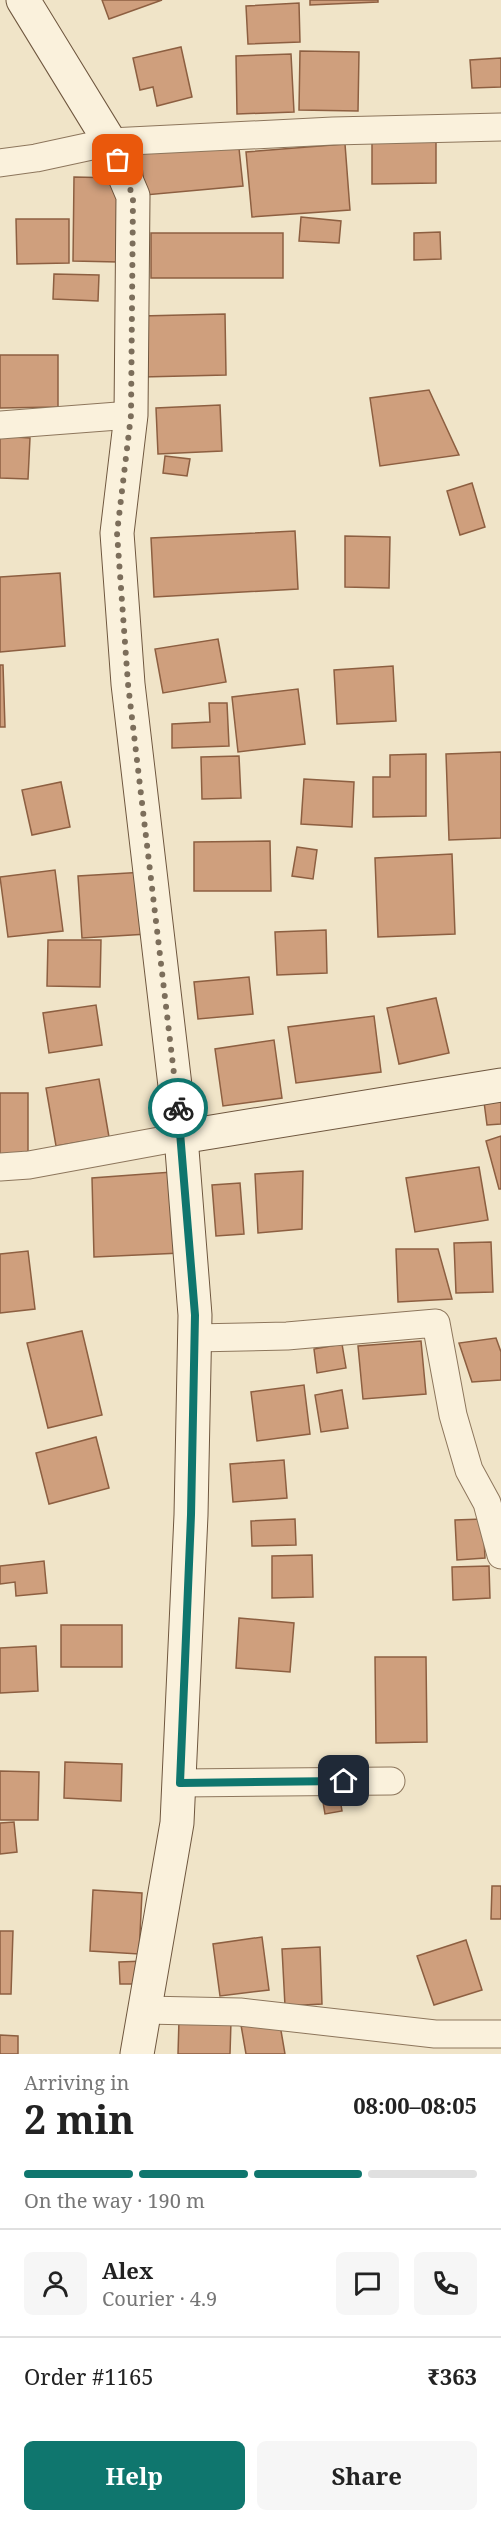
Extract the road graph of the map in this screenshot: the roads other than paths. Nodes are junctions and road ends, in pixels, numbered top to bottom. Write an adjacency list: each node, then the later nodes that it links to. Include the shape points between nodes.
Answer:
1 (23, 0): 3 (main road)
2 (501, 127): 3 (street)
3 (110, 142): 4 (street); 5 (main road, via 133,196)
4 (0, 163)
5 (131, 415): 6 (street); 8 (main road, via 117,533 119,568 128,684)
6 (0, 425)
7 (501, 1085): 8 (main road)
8 (181, 1137): 9 (street); 10 (main road)
9 (0, 1167)
10 (194, 1338): 11 (street, via 287,1336 436,1323 453,1414 469,1470 487,1503); 13 (main road)
11 (501, 1555)
12 (391, 1781): 13 (street)
13 (180, 1783): 14 (main road, via 177,1823)
14 (145, 2010): 15 (street, via 240,2012 435,2034); 16 (main road)
15 (501, 2034)
16 (137, 2054)

